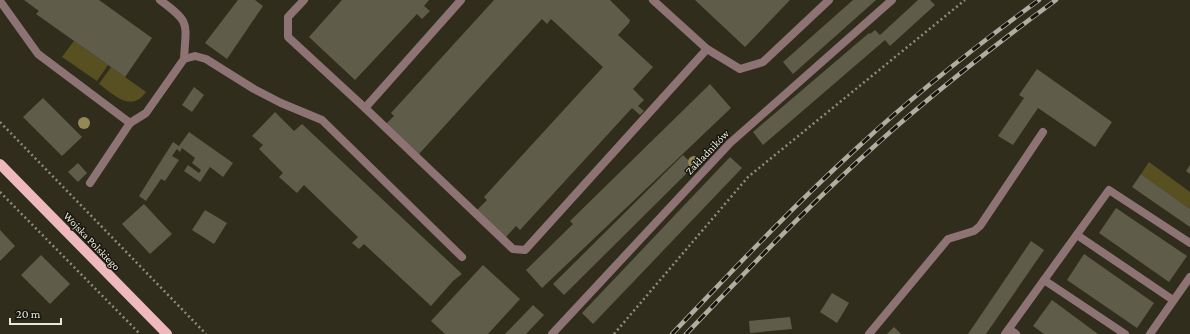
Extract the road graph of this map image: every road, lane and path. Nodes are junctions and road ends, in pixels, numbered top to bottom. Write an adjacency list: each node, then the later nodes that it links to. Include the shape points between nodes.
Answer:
1 (160, 0): 10 (street, via 180,14 184,20)
2 (304, 0): 11 (street, via 288,17 288,37)
3 (461, 0): 11 (street)
4 (653, 0): 9 (street)
5 (829, 0): 9 (street, via 763,62 740,69)
6 (892, 0): 28 (street, Zakładników, via 730,143)
7 (965, 0): 29 (path, via 748,177)
8 (0, 1): 13 (street, via 38,54)
9 (707, 49): 11 (street, via 525,250 513,249)
10 (184, 59): 13 (street, via 146,113); 20 (street, via 195,56 206,59 254,89 322,120)
11 (365, 108)
12 (0, 122): 27 (path)
13 (130, 123): 16 (street)
14 (1042, 132): 30 (street, via 980,226 974,231 950,238)
15 (0, 164): 26 (main road, Wojska Polskiego)
16 (90, 183)
17 (0, 192): 25 (path)
18 (1077, 235): 19 (street, via 1109,190); 22 (street); 23 (street)
19 (1190, 244)
20 (462, 257)
21 (1190, 277): 23 (street)
22 (1044, 280): 24 (street); 32 (street)
23 (1173, 300): 33 (street)
24 (1007, 332): 31 (street)
25 (140, 334)
26 (166, 334)
27 (206, 334)
28 (552, 334)
29 (614, 334)
30 (869, 334)
31 (1016, 334)
32 (1125, 334)
33 (1150, 334)

